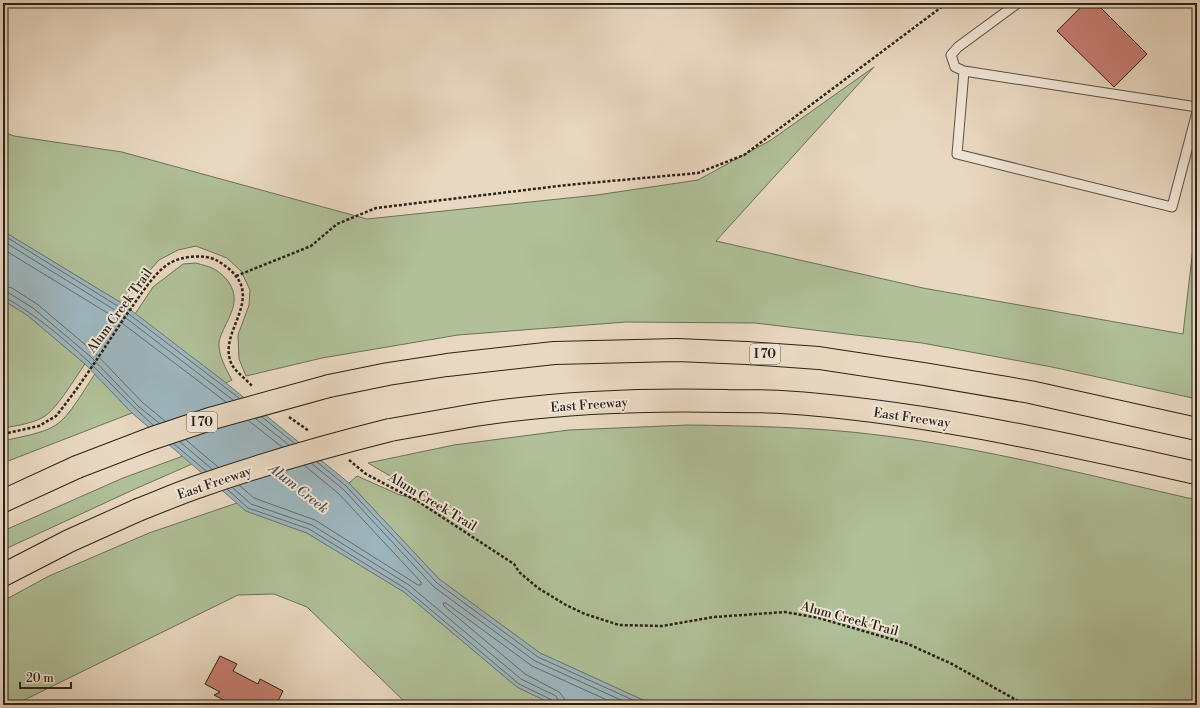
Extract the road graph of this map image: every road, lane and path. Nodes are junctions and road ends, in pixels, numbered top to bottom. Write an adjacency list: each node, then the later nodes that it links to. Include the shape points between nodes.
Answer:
1 (947, 3): 6 (path, via 744,155 698,173 567,184 376,208 337,224 311,246)
2 (1018, 3): 3 (lane, via 958,47 951,55 954,67)
3 (964, 71): 4 (lane); 5 (lane, via 957,154 1172,207)
4 (1197, 108)
5 (1197, 112)
6 (236, 276): 7 (path, Alum Creek Trail, via 242,288 243,301 230,338 229,352 232,365); 11 (path, Alum Creek Trail, via 212,258 194,256 170,263 143,291 56,416 39,426)
7 (257, 392)
8 (286, 415): 10 (path)
9 (1197, 429): 13 (highway, I 70, bridge, via 1030,392 819,358 669,350 554,353 447,364 329,386 213,418)
10 (312, 433)
11 (3, 434)
12 (343, 456): 18 (path, Alum Creek Trail, via 366,474 419,502 514,564 538,588 585,614 620,625 655,626 785,612 820,618 908,644 952,664 1018,700)
13 (77, 467): 15 (highway); 16 (highway, I 70)
14 (1197, 473): 17 (highway, East Freeway, bridge, via 960,424 779,402 684,400 563,405 476,415 390,430 263,465 138,510 68,541)
15 (3, 488)
16 (3, 501)
17 (3, 575)
18 (1034, 705)

